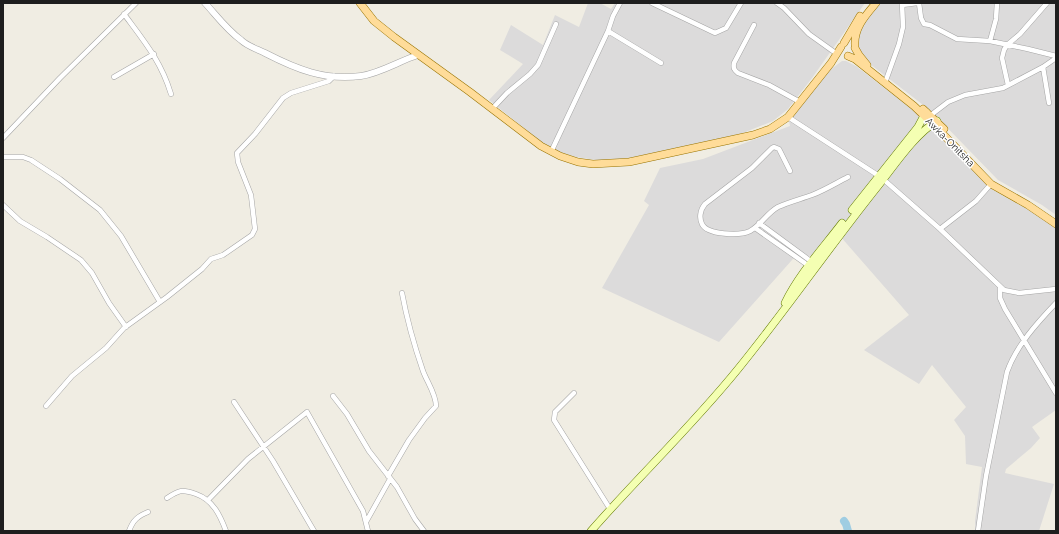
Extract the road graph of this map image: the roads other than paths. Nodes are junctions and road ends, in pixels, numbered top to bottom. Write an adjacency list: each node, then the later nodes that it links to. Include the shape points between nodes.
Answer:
1 (136, 3): 14 (street)
2 (205, 3): 30 (street, via 242,42 285,64 304,71)
3 (360, 3): 24 (main road, via 374,21)
4 (620, 3): 17 (street)
5 (652, 3): 6 (street, via 715,33 726,28)
6 (741, 3)
7 (777, 3): 23 (street, via 809,34)
8 (870, 3): 19 (main road)
9 (876, 3): 21 (main road, via 857,30)
10 (918, 3): 13 (street); 18 (street, via 924,24 957,39)
11 (997, 3): 18 (street)
12 (1047, 3): 20 (street)
13 (902, 4): 32 (street, via 902,33)
14 (124, 14): 22 (street); 41 (street)
15 (556, 24): 37 (street, via 538,65)
16 (754, 25): 35 (street, via 734,63 735,71)
17 (608, 32): 27 (street); 42 (street)
18 (990, 41): 20 (street)
19 (843, 45): 21 (main road, via 849,41); 23 (main road); 25 (main road, via 842,51)
20 (1007, 45): 26 (street); 33 (street, via 1002,58)
21 (855, 46): 25 (main road, via 854,53); 32 (main road, Awka-Onitsha, via 866,64)
22 (154, 54): 31 (street); 34 (street)
23 (837, 54): 28 (main road)
24 (418, 55): 30 (street, via 362,76); 37 (main road)
25 (848, 56): 28 (main road); 38 (main road, Awka-Onitsha)
26 (1056, 57): 29 (street)
27 (661, 63)
28 (831, 63): 35 (main road)
29 (1043, 67): 33 (street); 36 (street)
30 (334, 76): 58 (street, via 329,80 291,92 283,98 237,153 251,195 255,229 252,235 223,255 211,259)
31 (114, 77)
32 (886, 80): 38 (main road, Awka-Onitsha)
33 (1008, 85): 38 (street, via 993,91 965,95)
34 (171, 94)
35 (800, 102): 39 (main road)
36 (1049, 103)
37 (492, 109): 42 (main road)
38 (927, 115): 40 (main road, Awka-Onitsha); 46 (main road)
39 (788, 117): 42 (main road, via 770,129 753,135 629,162 593,164 578,162); 46 (street)
40 (935, 122): 46 (main road); 47 (main road, Awka-Onitsha); 49 (main road, Awka-Onitsha, via 996,182)
41 (3, 138)
42 (551, 152)
43 (3, 157): 58 (street, via 23,157 32,160 100,210 121,236)
44 (790, 171): 52 (street, via 779,149 772,148 752,168 705,204 701,212 703,226 713,233 745,233)
45 (848, 177): 50 (street, via 812,195 776,208)
46 (881, 178): 53 (street); 54 (main road); 60 (main road)
47 (991, 184): 51 (main road, Awka-Onitsha); 53 (street, via 976,201)
48 (3, 205): 61 (street, via 20,221 81,260)
49 (1056, 218)
50 (759, 223): 52 (street); 54 (street)
51 (1056, 224)
52 (755, 228): 54 (street)
53 (940, 229): 55 (street)
54 (810, 264): 60 (main road, via 791,292)
55 (1000, 287): 56 (street, via 1009,292 1019,293); 62 (street, via 1000,298)
56 (1056, 290)
57 (402, 293): 69 (street, via 411,336 436,406 409,440)
58 (160, 302): 61 (street)
59 (1056, 303): 62 (street)
60 (780, 316): 72 (main road, via 712,400)
61 (126, 327): 67 (street, via 106,348 72,376)
62 (1025, 341): 64 (street); 81 (street, via 1010,362 1007,372)
63 (574, 393): 72 (street, via 555,412 554,420)
64 (1056, 393)
65 (333, 396): 69 (street)
66 (234, 402): 68 (street)
67 (46, 406)
68 (263, 446): 71 (street); 74 (street, via 308,412 363,511); 77 (street)
69 (389, 478): 74 (street); 79 (street)
70 (167, 498): 71 (street, via 185,490)
71 (208, 500): 76 (street)
72 (610, 509): 80 (main road)
73 (148, 512): 75 (street, via 133,520)
74 (366, 522): 78 (street)
75 (129, 531)
76 (226, 531)
77 (314, 531)
78 (368, 531)
79 (424, 531)
80 (591, 531)
81 (978, 531)

